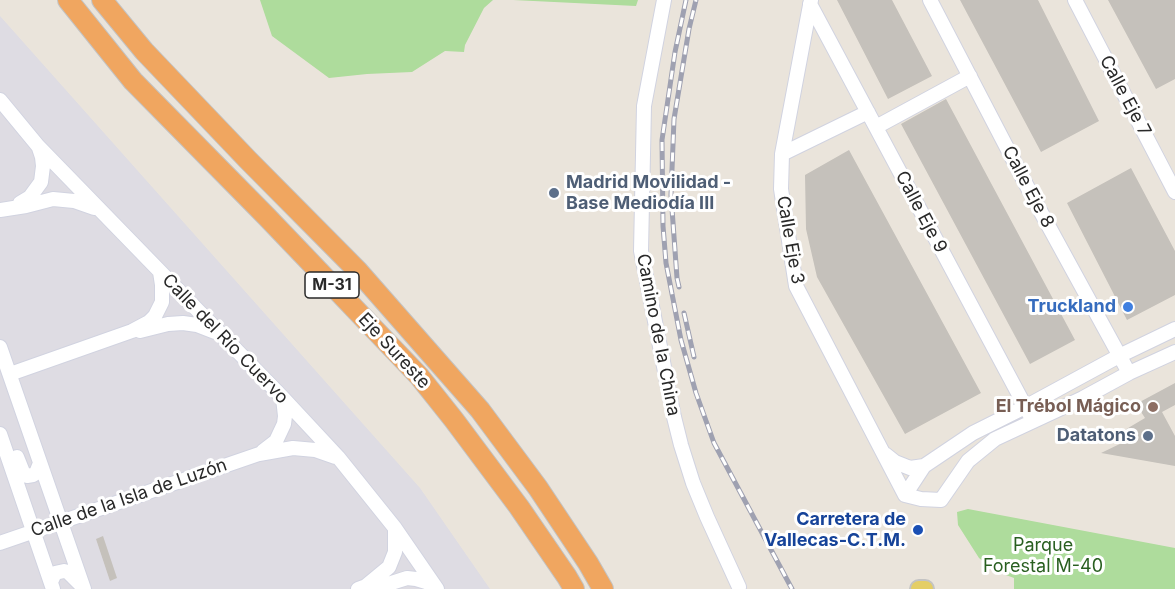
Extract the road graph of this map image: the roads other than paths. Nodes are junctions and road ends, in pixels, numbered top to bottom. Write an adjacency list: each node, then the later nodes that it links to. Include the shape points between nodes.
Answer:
1 (68, 0): 44 (highway, Eje Sureste / M-31, via 133,81 419,376 519,507)
2 (102, 0): 45 (highway, Eje Sureste / M-31, via 144,51 358,271 480,410 538,488)
3 (664, 0): 40 (street, Camino de la China, via 644,106 641,251 681,445 693,483)
4 (930, 0): 7 (street, Calle Eje 8)
5 (1075, 0): 13 (street, Calle Eje 7)
6 (810, 2): 9 (street, Calle Eje 9); 12 (street, Calle Eje 3)
7 (970, 76): 10 (street); 22 (street, Calle Eje 8)
8 (0, 100): 11 (street, Calle del Río Cuervo)
9 (868, 112): 10 (street, Calle Eje 9); 12 (street)
10 (876, 127): 26 (street, Calle Eje 9)
11 (38, 146): 14 (street, via 43,166 40,182 30,197); 15 (street, Calle del Río Cuervo)
12 (782, 154): 29 (street, Calle Eje 3, via 781,189 796,286)
13 (1175, 192)
14 (3, 211): 15 (street, via 64,199)
15 (101, 212): 16 (street, Calle del Río Cuervo)
16 (160, 272): 18 (street, via 163,294 159,310); 19 (street, Calle del Río Cuervo)
17 (1175, 329): 22 (street)
18 (132, 332): 19 (street, via 183,323); 24 (street)
19 (222, 335): 25 (street, Calle del Río Cuervo)
20 (0, 347): 24 (street)
21 (1175, 352): 23 (street)
22 (1119, 356): 23 (street, Calle Eje 8); 26 (street)
23 (1129, 373): 27 (street)
24 (9, 374): 32 (street)
25 (283, 398): 30 (street, Calle de la Isla de Luzón, via 285,416 281,432); 31 (street, Calle del Río Cuervo)
26 (1025, 407): 27 (street, Calle Eje 9); 33 (street, via 973,433)
27 (1033, 421): 34 (street, via 995,439 968,461 941,500)
28 (0, 434): 32 (street, via 24,474 36,473); 37 (street)
29 (882, 451): 33 (street, via 910,468); 34 (street, Calle Eje 3)
30 (259, 454): 31 (street, Calle de la Isla de Luzón, via 293,448); 35 (street, Calle de la Isla de Luzón)
31 (338, 457): 36 (street, Calle del Río Cuervo)
32 (40, 463): 35 (street)
33 (924, 466): 34 (street)
34 (905, 495)
35 (61, 521): 37 (street, Calle de la Isla de Luzón); 41 (street)
36 (395, 528): 42 (street, via 392,561); 43 (street, Calle del Río Cuervo)
37 (33, 532): 38 (street, Calle de la Isla de Luzón); 39 (street)
38 (0, 543)
39 (52, 586): 41 (street, via 55,573 64,571)
40 (739, 587)
41 (84, 588)
42 (362, 588): 43 (street, via 407,578)
43 (436, 588)
44 (574, 589)
45 (603, 589)
46 (919, 589): 47 (main road)
47 (925, 589)

